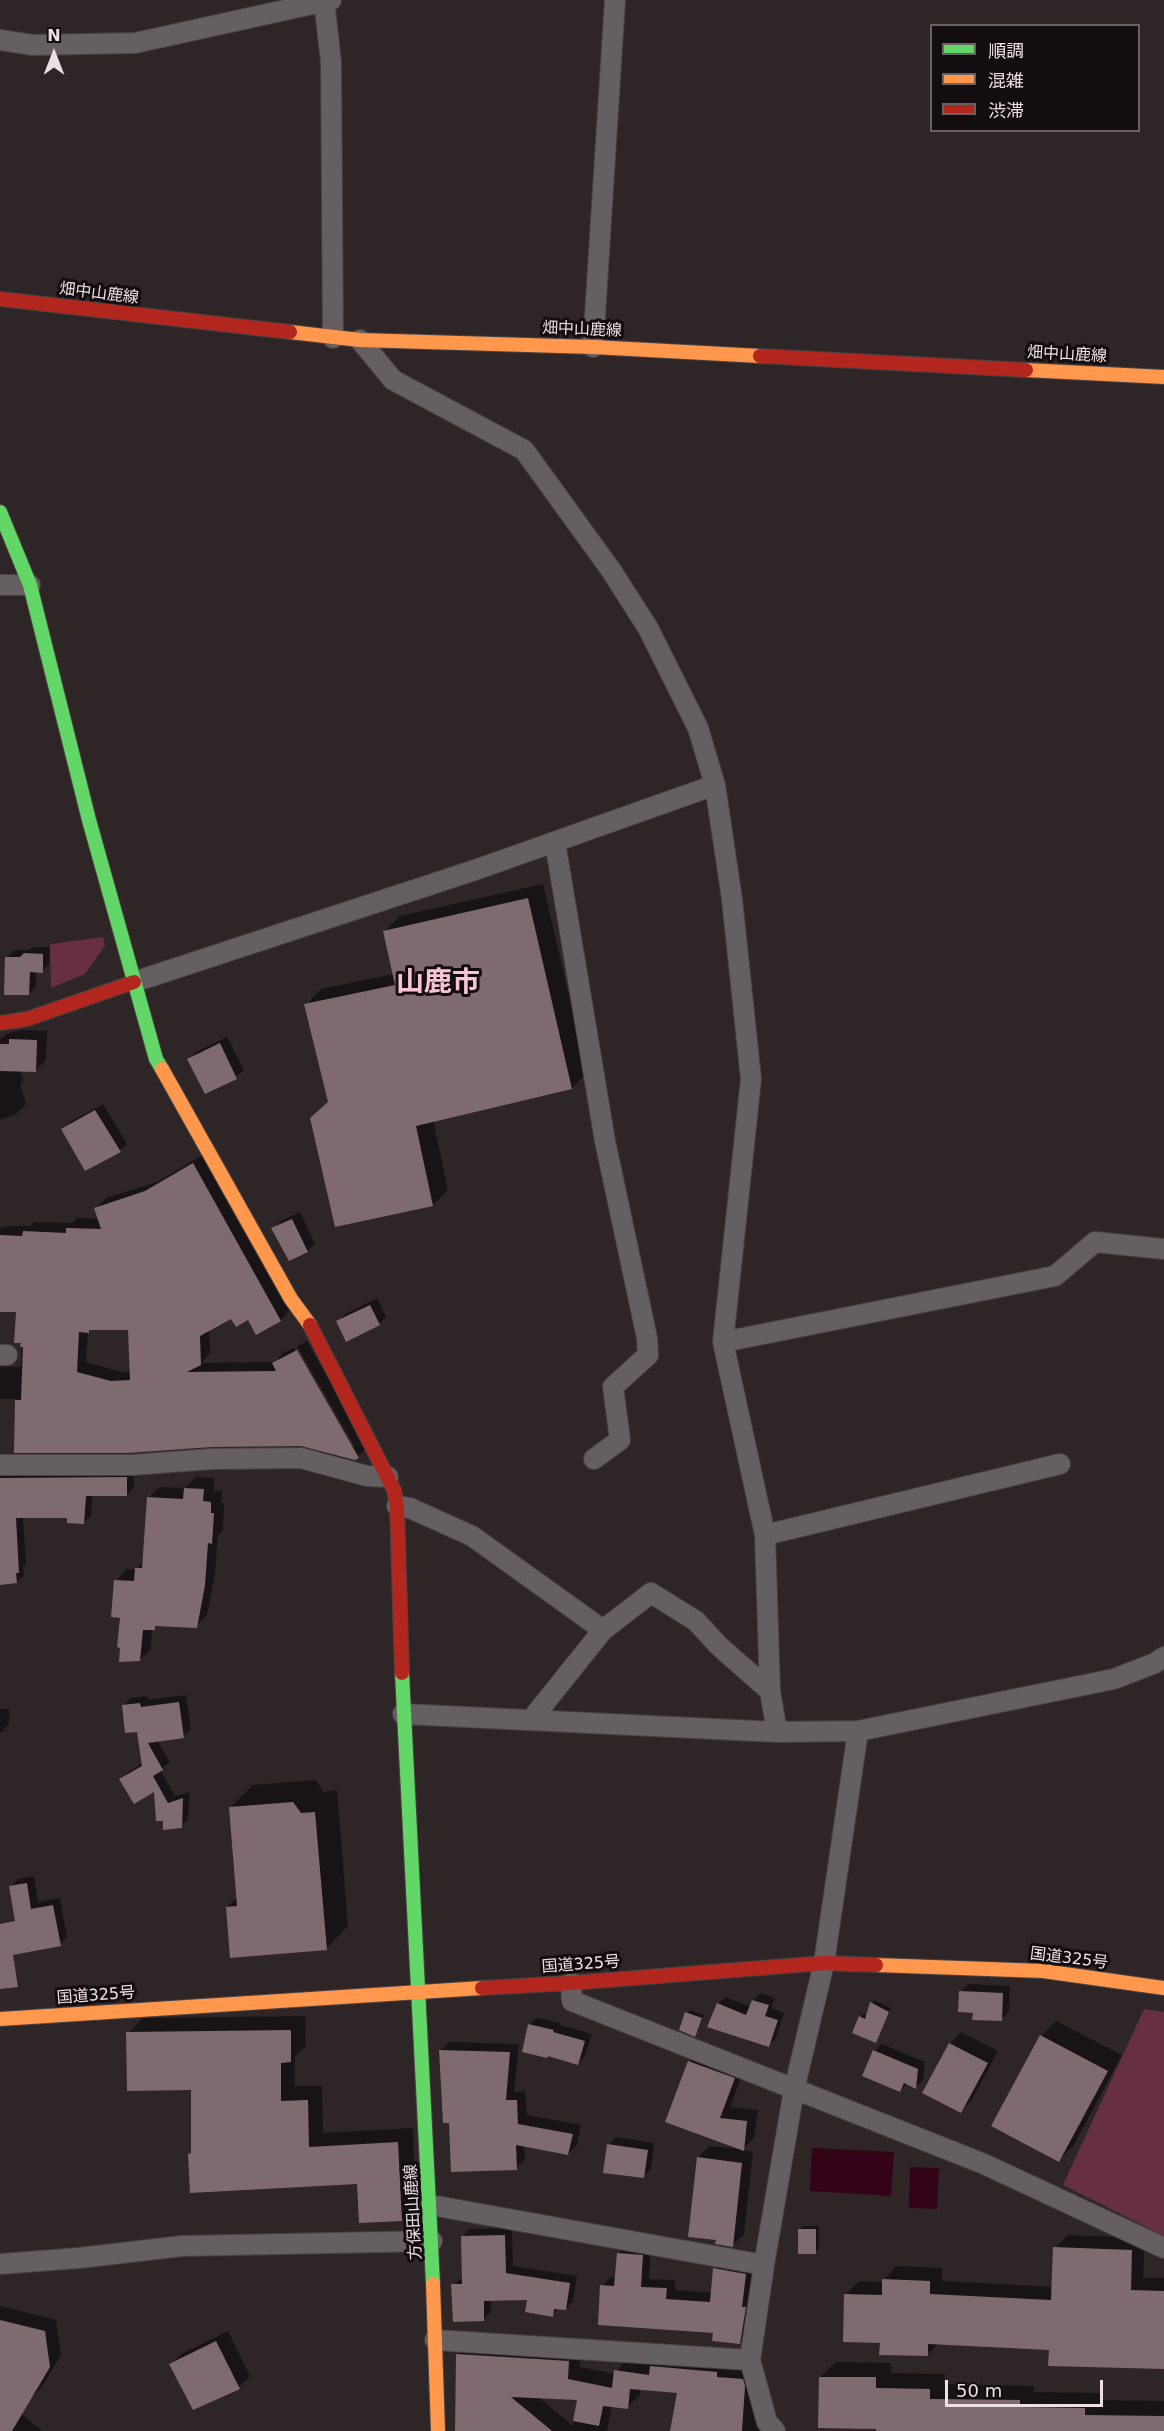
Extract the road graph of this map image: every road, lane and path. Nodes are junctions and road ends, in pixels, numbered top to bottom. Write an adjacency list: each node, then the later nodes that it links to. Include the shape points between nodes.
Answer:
1 (615, 0): 7 (street)
2 (327, 1): 3 (street, via 135,43 33,45); 5 (street)
3 (0, 40)
4 (0, 299): 5 (main road, 畑中山鹿線)
5 (333, 338): 6 (main road, 畑中山鹿線)
6 (360, 340): 7 (main road, 畑中山鹿線); 12 (street, via 393,380 524,450 648,628 699,728)
7 (593, 347): 8 (main road, 畑中山鹿線)
8 (1164, 377)
9 (0, 512): 11 (main road, 方保田山鹿線)
10 (0, 585): 11 (street)
11 (30, 585): 14 (main road, 方保田山鹿線)
12 (715, 785): 13 (street); 17 (street, via 732,899 750,1079)
13 (555, 843): 14 (street); 18 (street, via 605,1141 647,1338 648,1355 613,1387 620,1440)
14 (134, 982): 15 (main road, via 27,1019); 21 (main road, 方保田山鹿線, via 156,1059 291,1299 314,1331)
15 (0, 1023)
16 (1164, 1249): 17 (street, via 1095,1242 1055,1276)
17 (723, 1342): 23 (street)
18 (594, 1459)
19 (1060, 1464): 23 (street)
20 (0, 1465): 21 (street, via 132,1465 301,1458 367,1476)
21 (388, 1477): 22 (main road, 方保田山鹿線)
22 (397, 1506): 24 (street, via 472,1536); 27 (main road, 方保田山鹿線)
23 (765, 1535): 26 (street)
24 (603, 1630): 26 (street, via 651,1593 696,1621); 28 (street)
25 (1161, 1662): 29 (street, via 1114,1678)
26 (770, 1691): 30 (street)
27 (403, 1714): 28 (street); 34 (main road, 方保田山鹿線)
28 (531, 1720): 30 (street)
29 (858, 1731): 30 (street); 31 (street)
30 (777, 1732)
31 (824, 1963): 32 (main road, 国道325号); 33 (main road, 国道325号, via 1043,1971); 36 (street)
32 (571, 1983): 34 (main road, 国道325号); 36 (street, via 572,2001)
33 (1164, 1988)
34 (418, 1991): 35 (main road, 国道325号); 37 (main road, 方保田山鹿線)
35 (0, 2019)
36 (794, 2090): 39 (street, via 984,2164); 41 (street)
37 (431, 2205): 38 (main road, 方保田山鹿線); 41 (street)
38 (432, 2241): 40 (street, via 182,2246); 42 (main road, 方保田山鹿線)
39 (1164, 2248)
40 (0, 2264)
41 (764, 2265): 43 (street)
42 (435, 2340): 43 (street); 44 (main road, 方保田山鹿線)
43 (750, 2360): 45 (street, via 767,2422)
44 (438, 2431)
45 (774, 2431)

